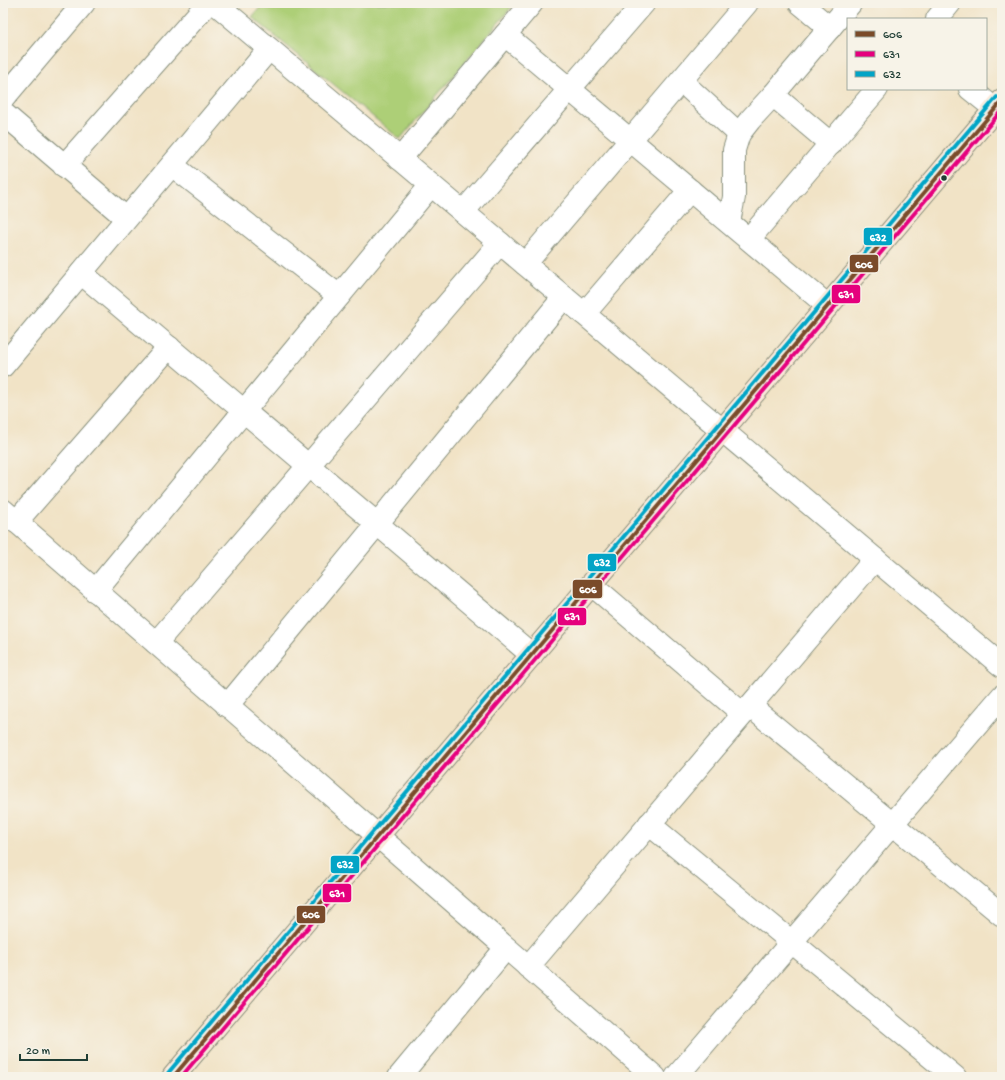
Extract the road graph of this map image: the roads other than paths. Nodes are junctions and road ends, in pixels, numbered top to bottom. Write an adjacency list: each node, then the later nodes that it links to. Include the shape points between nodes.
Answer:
1 (84, 3): 19 (street)
2 (208, 3): 27 (street)
3 (215, 3): 13 (street)
4 (532, 3): 12 (street)
5 (747, 3): 14 (street)
6 (800, 3): 11 (street)
7 (851, 3): 11 (street)
8 (950, 3): 10 (street)
9 (640, 4): 15 (street)
10 (938, 18)
11 (830, 28): 18 (street)
12 (505, 35): 15 (street); 25 (street)
13 (269, 49): 25 (street); 26 (street)
14 (681, 81): 22 (street); 23 (street)
15 (570, 89): 23 (street); 30 (street)
16 (876, 90): 24 (street)
17 (972, 90): 20 (street)
18 (773, 95): 22 (street); 24 (street)
19 (3, 99)
20 (998, 105): 39 (street)
21 (3, 114): 27 (street)
22 (739, 134): 32 (street, via 734,150 734,197)
23 (630, 140): 29 (street); 35 (street)
24 (831, 144): 33 (street)
25 (400, 159): 28 (street)
26 (172, 165): 31 (street); 37 (street)
27 (64, 166): 31 (street)
28 (431, 185): 30 (street); 37 (street)
29 (690, 190): 32 (street); 40 (street)
30 (463, 212): 34 (street)
31 (126, 218): 36 (street)
32 (728, 222): 33 (street)
33 (749, 239): 39 (street)
34 (500, 243): 35 (street); 45 (street)
35 (525, 264): 38 (street)
36 (81, 273): 41 (street); 42 (street)
37 (339, 296): 43 (street)
38 (564, 297): 40 (street); 47 (street)
39 (828, 306): 44 (street)
40 (584, 314): 44 (street)
41 (169, 347): 43 (street); 46 (street)
42 (3, 366)
43 (244, 411): 45 (street); 50 (street)
44 (723, 431): 48 (street); 49 (street)
45 (309, 465): 47 (street); 51 (street)
46 (10, 516): 50 (street)
47 (377, 524): 52 (street); 55 (street)
48 (875, 559): 53 (street); 56 (street)
49 (592, 585): 52 (street); 56 (street)
50 (96, 591): 51 (street)
51 (156, 643): 55 (street)
52 (532, 655): 59 (street)
53 (1002, 666)
54 (1002, 696): 58 (street)
55 (227, 706): 59 (street)
56 (746, 710): 57 (street); 58 (street)
57 (649, 824): 61 (street); 63 (street)
58 (892, 824): 60 (street); 61 (street)
59 (378, 836): 62 (street); 64 (street)
60 (1002, 915)
61 (792, 942): 67 (street); 68 (street)
62 (506, 948): 63 (street); 65 (street)
63 (528, 967): 66 (street)
64 (181, 1074)
65 (399, 1077)
66 (655, 1077)
67 (676, 1077)
68 (955, 1077)

